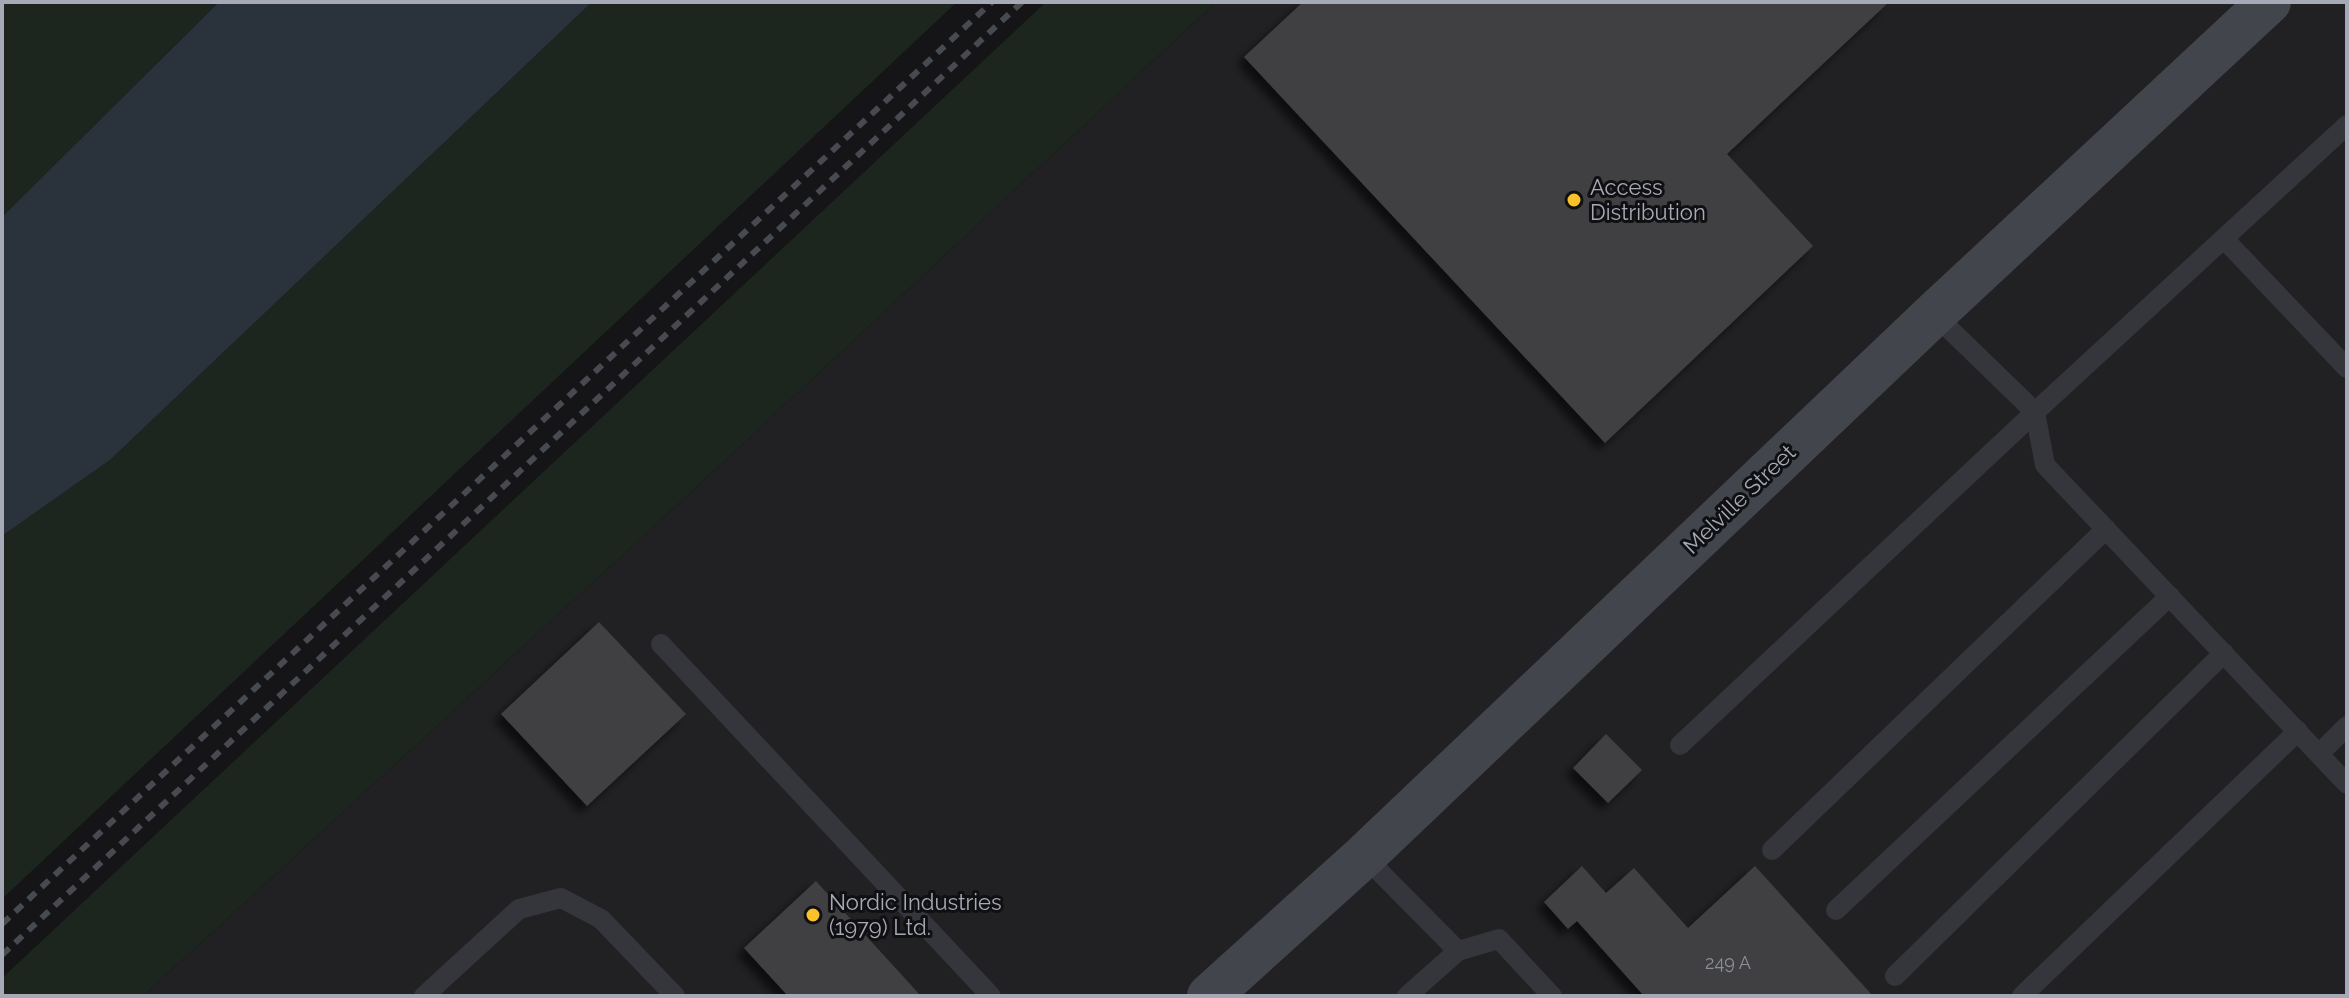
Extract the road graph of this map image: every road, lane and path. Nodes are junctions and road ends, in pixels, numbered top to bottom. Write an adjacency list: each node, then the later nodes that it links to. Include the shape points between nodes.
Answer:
1 (2269, 2): 4 (street, Melville Street)
2 (2347, 125): 3 (lane)
3 (2225, 240): 5 (lane); 6 (lane)
4 (1934, 314): 6 (lane); 17 (street, Melville Street)
5 (2347, 368)
6 (2035, 412): 7 (lane, via 2045,465); 13 (lane)
7 (2106, 529): 8 (lane); 16 (lane)
8 (2170, 596): 10 (lane); 18 (lane)
9 (661, 644): 23 (lane)
10 (2224, 653): 12 (lane); 20 (lane)
11 (2347, 726): 14 (lane)
12 (2298, 731): 14 (lane); 27 (lane)
13 (1680, 745)
14 (2319, 754): 15 (lane)
15 (2347, 784)
16 (1772, 850)
17 (1364, 856): 19 (lane); 24 (street, Melville Street)
18 (1836, 910)
19 (1458, 951): 25 (lane); 26 (lane, via 1499,939)
20 (1895, 976)
21 (424, 996): 22 (lane, via 519,909 561,898 601,919)
22 (675, 996)
23 (991, 996)
24 (1209, 996)
25 (1407, 996)
26 (1552, 996)
27 (2022, 996)

